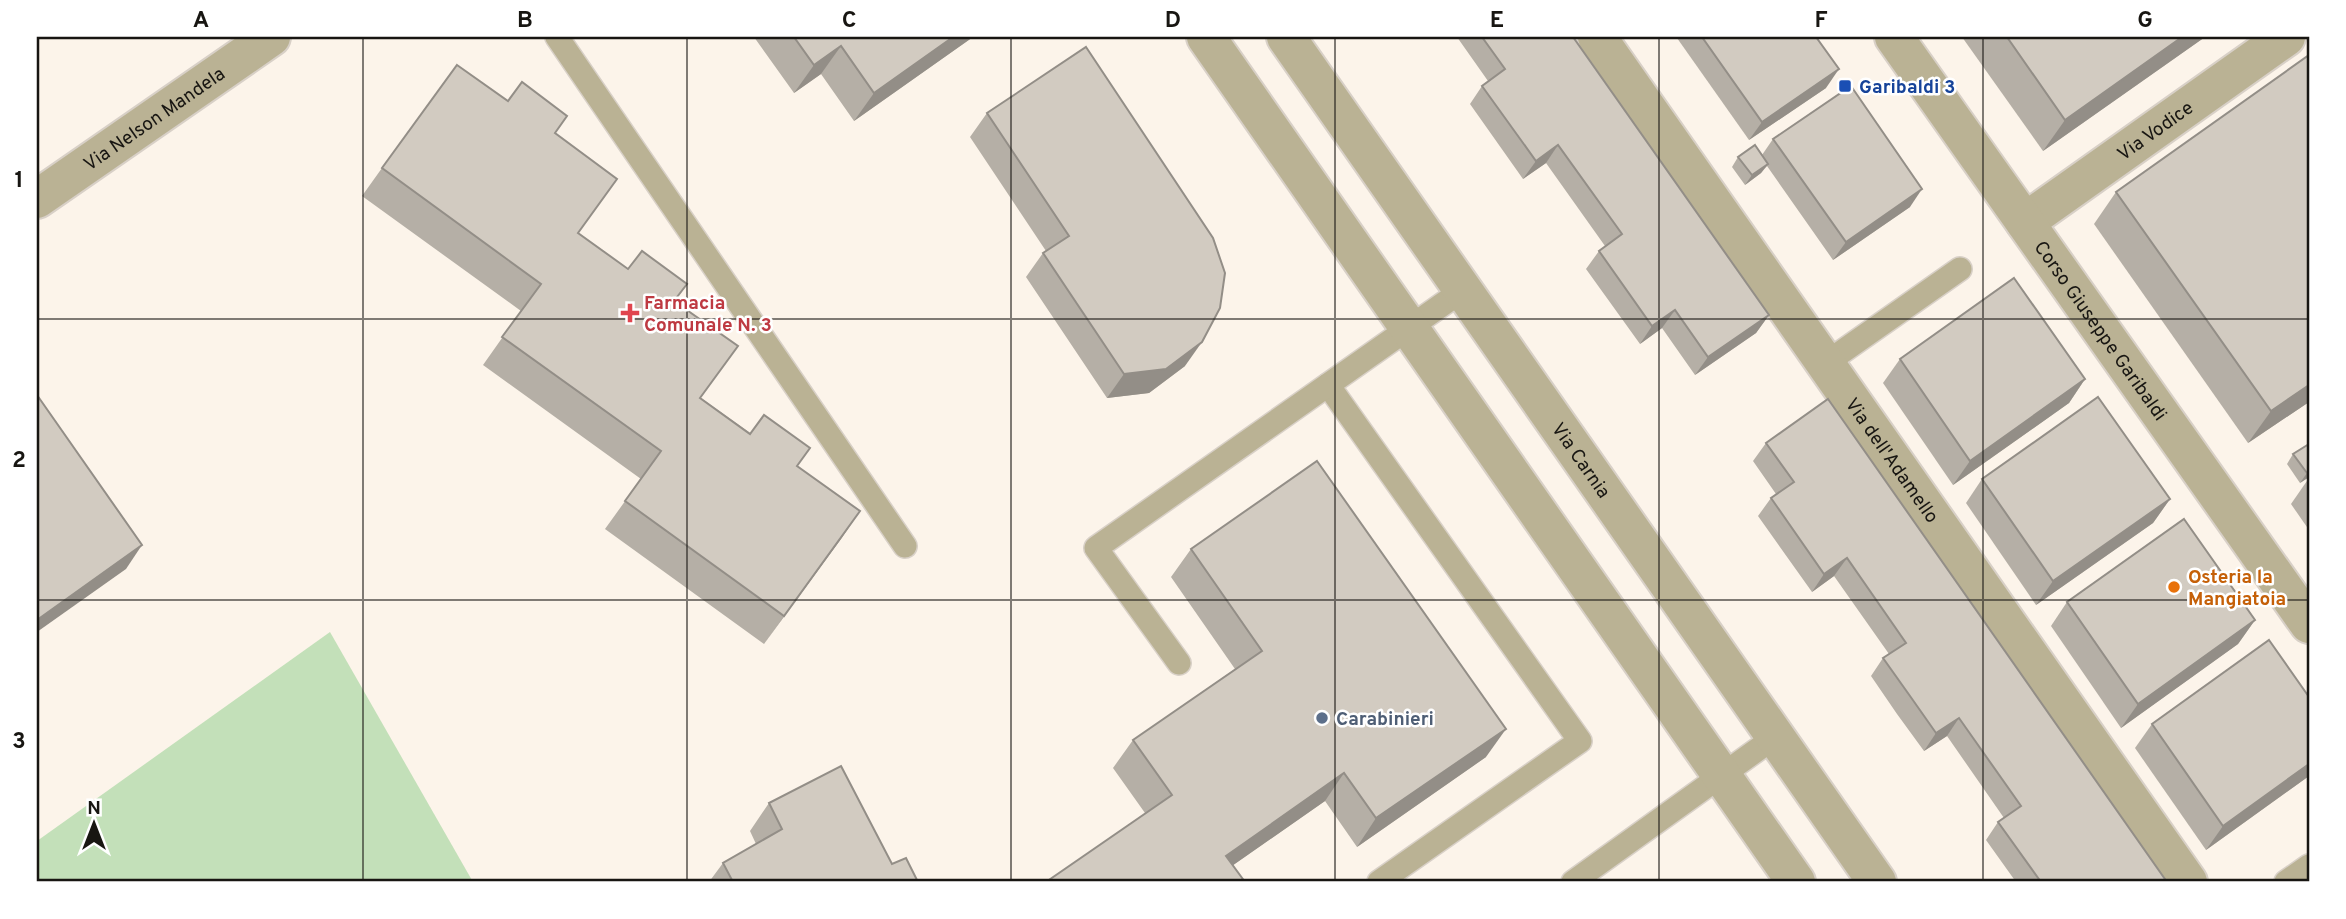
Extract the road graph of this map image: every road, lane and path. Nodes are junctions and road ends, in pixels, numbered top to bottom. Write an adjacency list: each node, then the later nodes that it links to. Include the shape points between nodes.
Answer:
1 (271, 37): 8 (street, Via Nelson Mandela)
2 (557, 37): 15 (lane)
3 (1206, 37): 12 (street)
4 (1286, 37): 11 (street, Via Carnia)
5 (1597, 37): 13 (street, Via dell'Adamello)
6 (1894, 37): 9 (street, Corso Giuseppe Garibaldi)
7 (2286, 37): 9 (street, Via Vodice)
8 (37, 200)
9 (2025, 222): 16 (street, Corso Giuseppe Garibaldi)
10 (1960, 269): 13 (lane)
11 (1463, 290): 12 (lane); 18 (street, Via Carnia)
12 (1409, 328): 14 (lane); 19 (street)
13 (1826, 363): 25 (street, Via dell'Adamello)
14 (1328, 385): 17 (lane, via 1096,548); 22 (lane, via 1580,741)
15 (905, 546)
16 (2309, 624)
17 (1179, 663)
18 (1775, 737): 19 (lane); 24 (street, Via Carnia)
19 (1721, 776): 21 (street); 23 (lane)
20 (2309, 866): 26 (lane)
21 (1792, 881)
22 (1379, 882)
23 (1573, 882)
24 (1877, 882)
25 (2188, 882)
26 (2286, 882)

